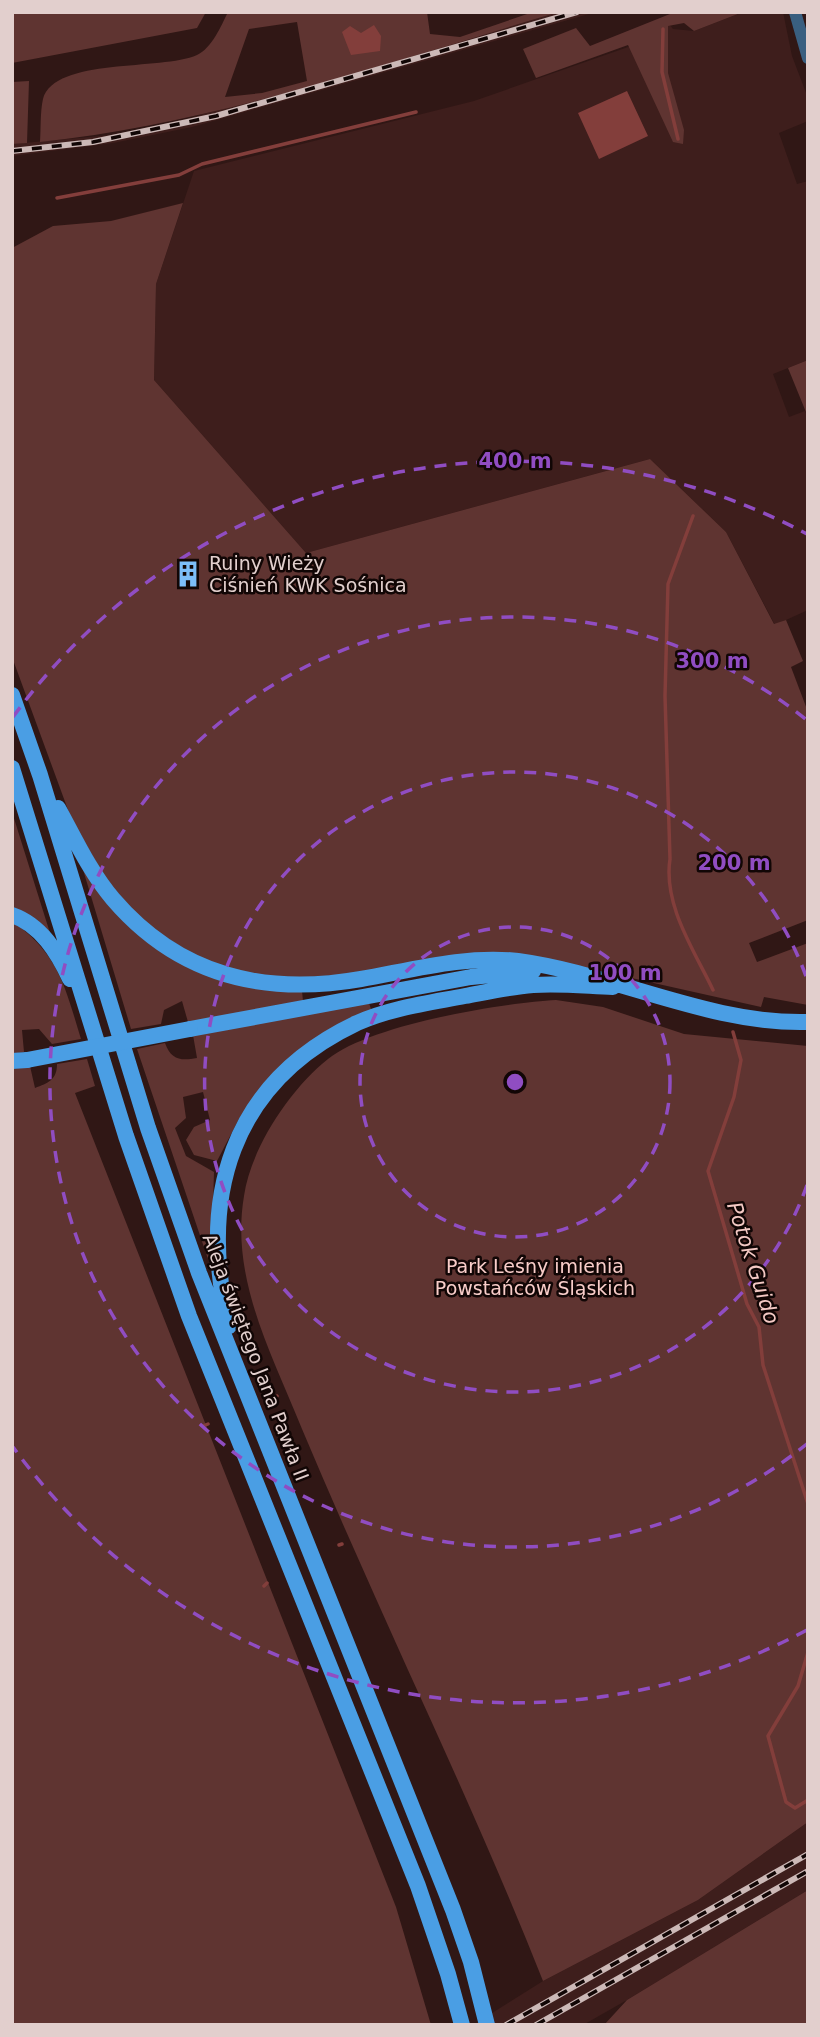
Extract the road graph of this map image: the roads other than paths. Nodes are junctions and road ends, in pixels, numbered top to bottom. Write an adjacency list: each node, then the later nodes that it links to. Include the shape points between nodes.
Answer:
1 (795, 12): 2 (street)
2 (808, 58)
3 (12, 695): 5 (main road, Aleja świętego Jana Pawła II)
4 (12, 768): 10 (main road)
5 (40, 775): 7 (main road, via 111,897 156,940 218,973 301,987 475,960 519,961); 12 (main road, Aleja świętego Jana Pawła II, via 148,1128)
6 (12, 915): 10 (main road, via 36,929 57,954)
7 (556, 970): 8 (main road); 11 (main road, bridge, via 471,977)
8 (632, 988): 9 (main road, via 755,1018); 12 (main road, via 533,985 419,1004 358,1023 311,1051 271,1087 230,1154 219,1202 218,1269)
9 (808, 1022)
10 (93, 1029): 13 (main road, via 189,1316 418,1886)
11 (20, 1060)
12 (242, 1383): 14 (main road, Aleja świętego Jana Pawła II, via 426,1840 471,1962)
13 (462, 2025)
14 (487, 2025)

